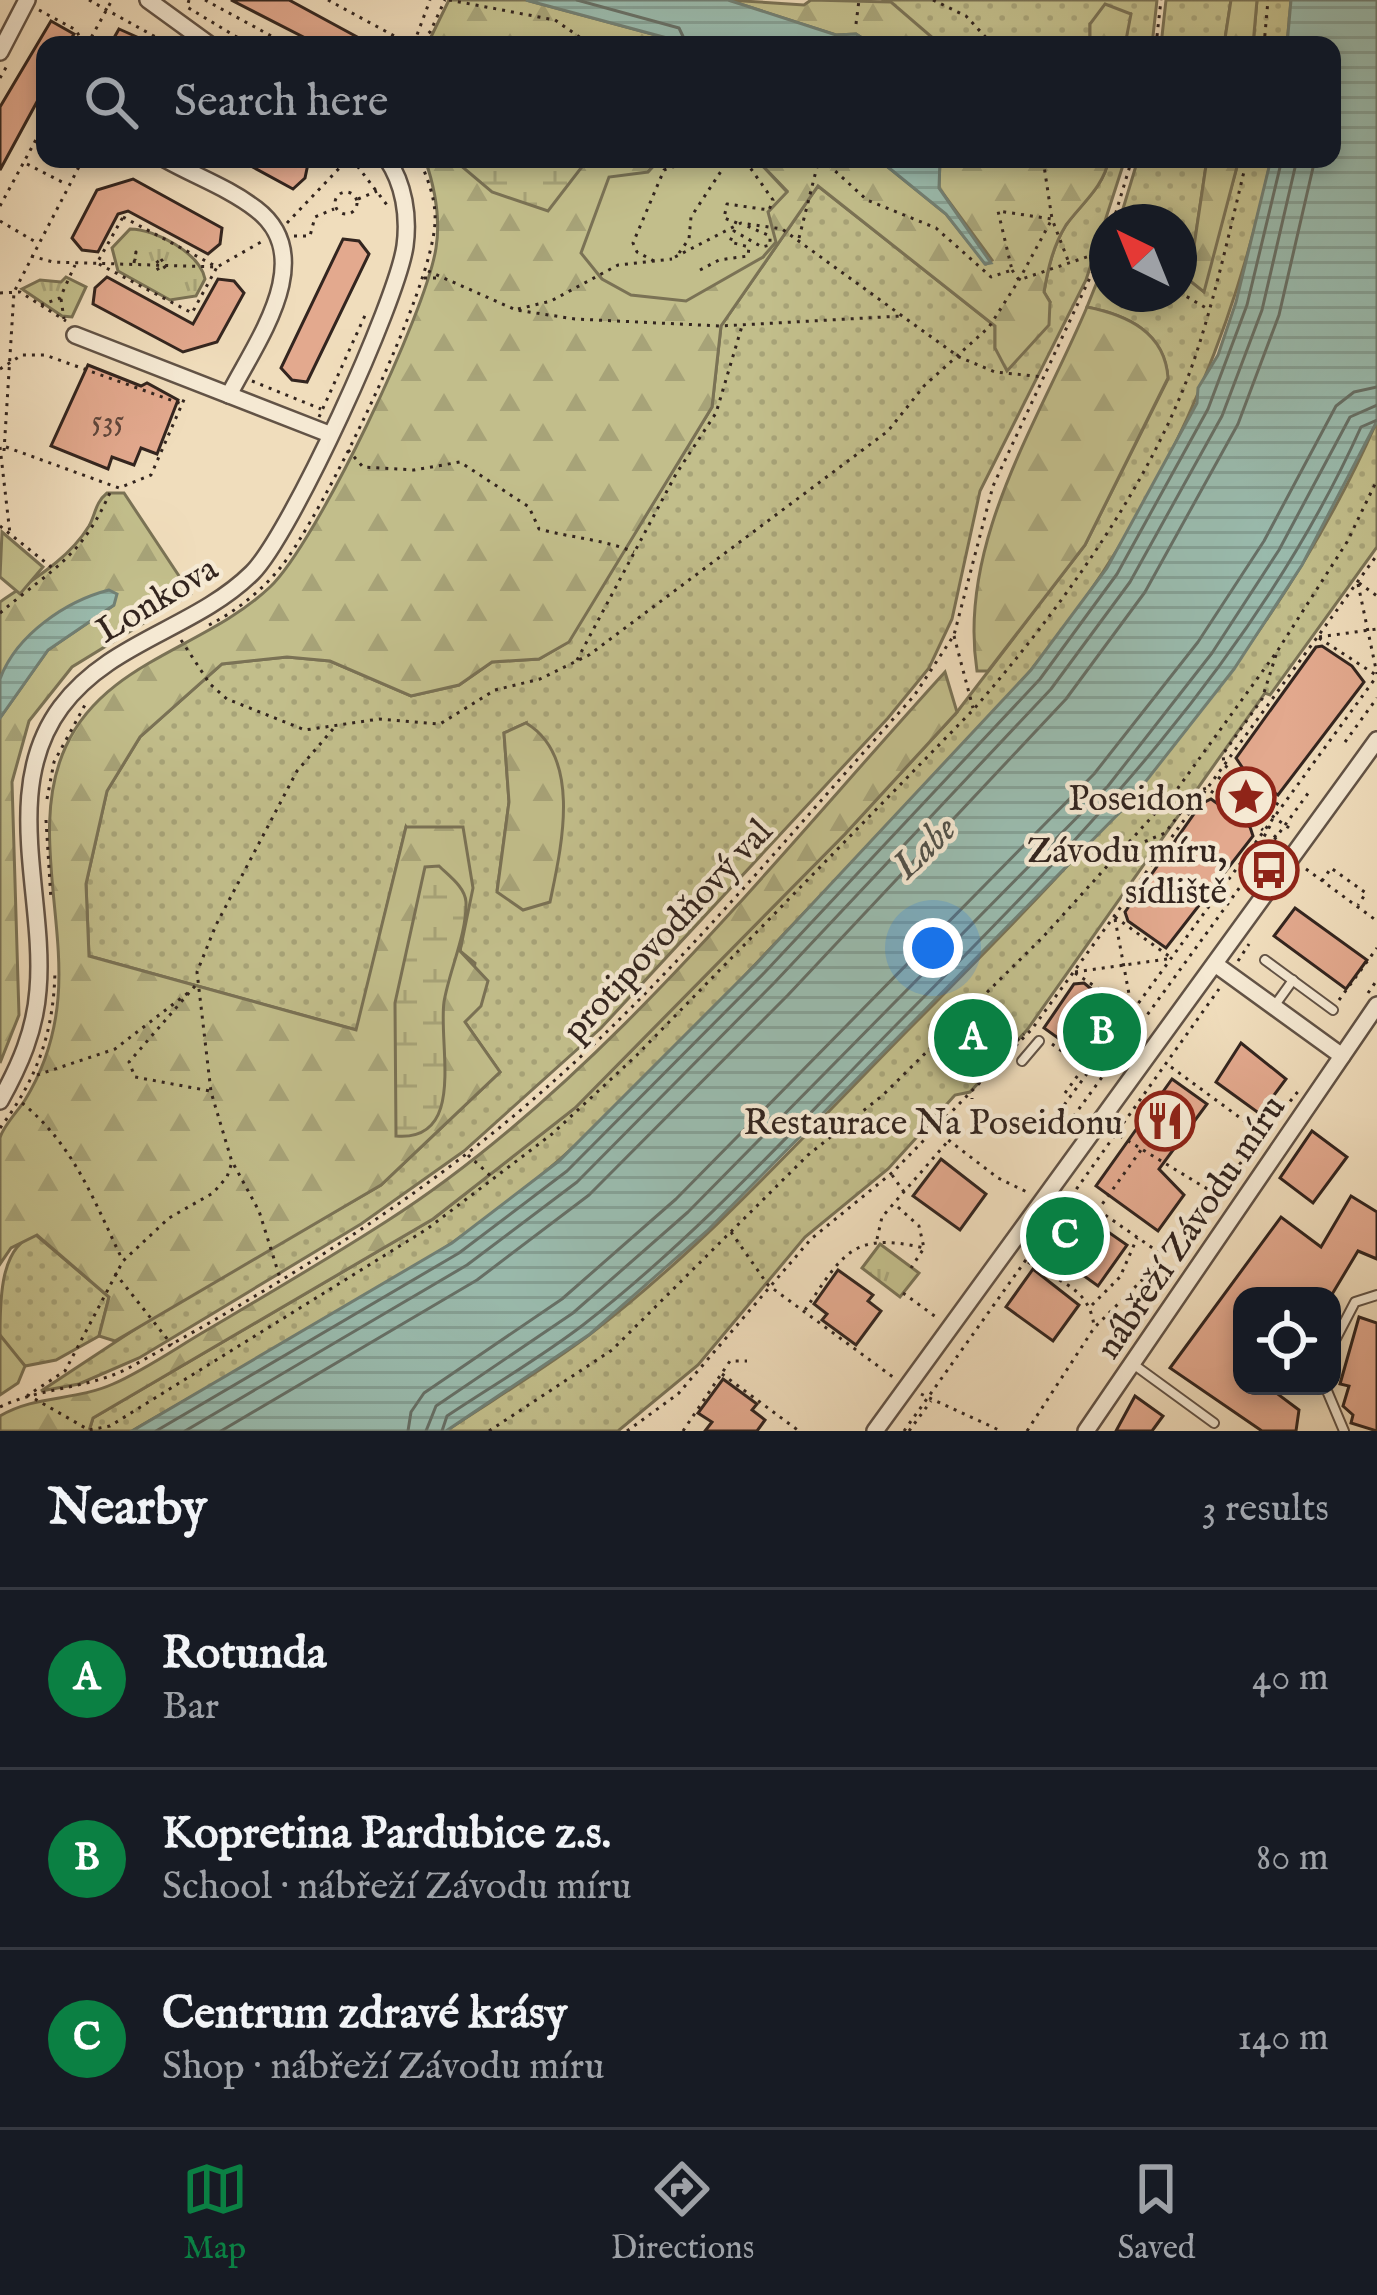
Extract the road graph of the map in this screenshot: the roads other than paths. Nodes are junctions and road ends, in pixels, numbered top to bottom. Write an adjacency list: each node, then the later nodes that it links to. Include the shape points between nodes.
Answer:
1 (148, 0): 3 (street)
2 (32, 5): 4 (street)
3 (175, 36)
4 (0, 52)
5 (182, 168): 8 (street, via 244,201 282,235 283,282)
6 (391, 168): 9 (street, Lonkova, via 404,202 403,260)
7 (75, 335): 8 (street)
8 (230, 395): 9 (street)
9 (321, 432): 20 (street, Lonkova, via 281,536 254,571 214,603 94,670 44,736 29,795 36,1010)
10 (1377, 740): 12 (street)
11 (1264, 960): 13 (lane)
12 (1222, 969): 15 (street); 26 (street, via 901,1382)
13 (1293, 980): 15 (lane); 16 (lane)
14 (1369, 1004): 18 (street, nábřeží Závodu míru)
15 (1274, 1006): 18 (street)
16 (1333, 1010)
17 (1044, 1041): 19 (lane)
18 (1342, 1056): 23 (street, nábřeží Závodu míru)
19 (1022, 1061)
20 (0, 1101)
21 (1377, 1295): 22 (lane, via 1355,1303)
22 (1341, 1329)
23 (1132, 1363): 25 (lane); 27 (street, nábřeží Závodu míru)
24 (1328, 1395): 28 (lane)
25 (1214, 1423)
26 (875, 1431)
27 (1085, 1431)
28 (1345, 1431)

